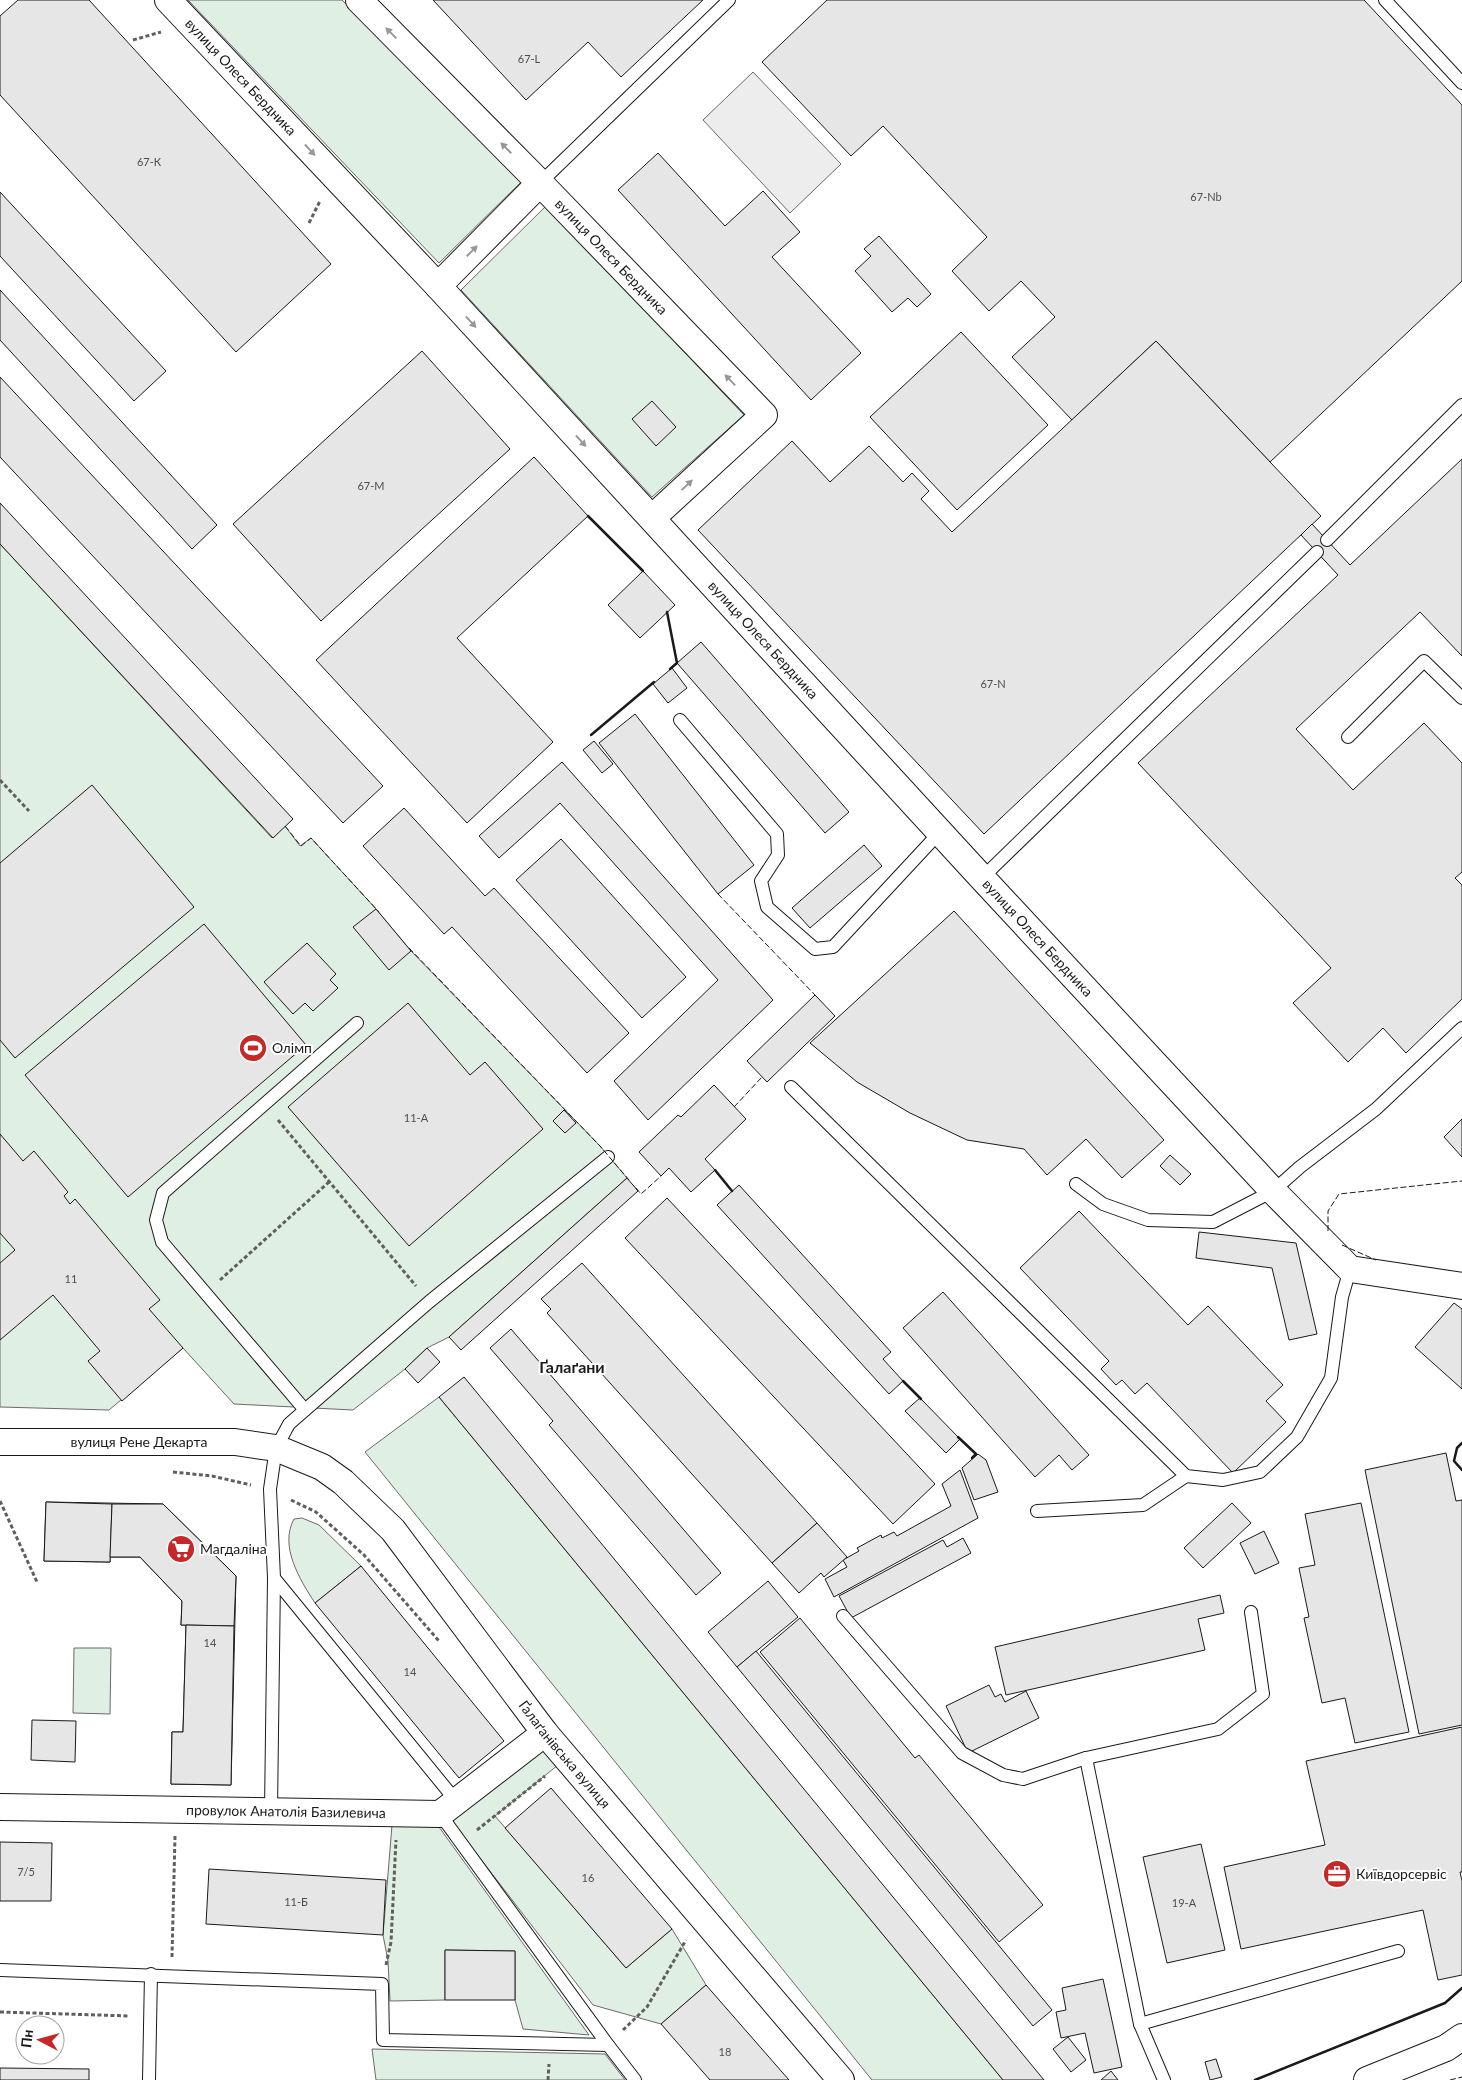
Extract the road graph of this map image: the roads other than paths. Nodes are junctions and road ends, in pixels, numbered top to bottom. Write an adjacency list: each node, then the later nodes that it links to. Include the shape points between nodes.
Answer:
1 (168, 0): 7 (street, вулиця Олеся Бердника, one-way to 7)
2 (359, 0): 6 (street, вулиця Олеся Бердника, one-way to 2)
3 (729, 0): 6 (lane)
4 (1385, 0): 5 (lane)
5 (1462, 83)
6 (540, 183): 7 (street, one-way to 6); 9 (street, вулиця Олеся Бердника, one-way to 6, via 764,415)
7 (438, 286): 9 (street, вулиця Олеся Бердника, one-way to 9)
8 (1462, 405): 10 (lane)
9 (652, 518): 15 (street, вулиця Олеся Бердника)
10 (1327, 540)
11 (1317, 552): 16 (lane)
12 (1462, 698): 14 (lane, via 1424,661)
13 (680, 720): 15 (lane, via 776,834 778,855 762,882 767,907 815,949 833,947)
14 (1348, 737)
15 (940, 832): 16 (street, вулиця Олеся Бердника)
16 (982, 878): 22 (street, вулиця Олеся Бердника)
17 (357, 1023): 25 (lane, via 164,1193 156,1220 162,1242)
18 (1462, 1028): 22 (lane, via 1376,1109)
19 (791, 1087): 28 (lane)
20 (608, 1158): 25 (lane, via 429,1302)
21 (1076, 1184): 22 (lane, via 1103,1204 1148,1220 1213,1222)
22 (1273, 1191): 23 (street, вулиця Олеся Бердника)
23 (1350, 1269): 24 (street); 28 (lane, via 1342,1297 1331,1378 1297,1436 1260,1472 1223,1480)
24 (1462, 1286)
25 (304, 1410): 27 (lane, via 289,1424)
26 (0, 1442): 27 (street, вулиця Рене Декарта, via 235,1442)
27 (276, 1448): 30 (lane, via 270,1489); 33 (street, Ґалаґанівська вулиця, via 322,1466 394,1530)
28 (1186, 1476): 29 (lane, via 1143,1505)
29 (1037, 1511)
30 (274, 1578): 36 (lane); 37 (lane)
31 (1251, 1612): 34 (lane, via 1263,1694 1218,1728)
32 (843, 1616): 34 (lane, via 962,1753 1003,1775 1023,1779)
33 (544, 1733): 36 (street); 46 (street, Ґалаґанівська вулиця)
34 (1086, 1758): 41 (lane)
35 (0, 1807): 37 (street, провулок Анатолія Базилевича)
36 (449, 1808): 37 (street, провулок Анатолія Базилевича, via 398,1814); 43 (lane, via 461,1843)
37 (271, 1811)
38 (1398, 1952): 41 (lane)
39 (0, 1970): 40 (lane)
40 (151, 1974): 43 (lane, via 382,1984 382,2040); 44 (lane)
41 (1140, 2024): 47 (lane)
42 (1462, 2037): 48 (street, via 1446,2048)
43 (608, 2045): 45 (lane)
44 (149, 2080)
45 (635, 2080)
46 (841, 2080)
47 (1164, 2080)
48 (1367, 2080)

